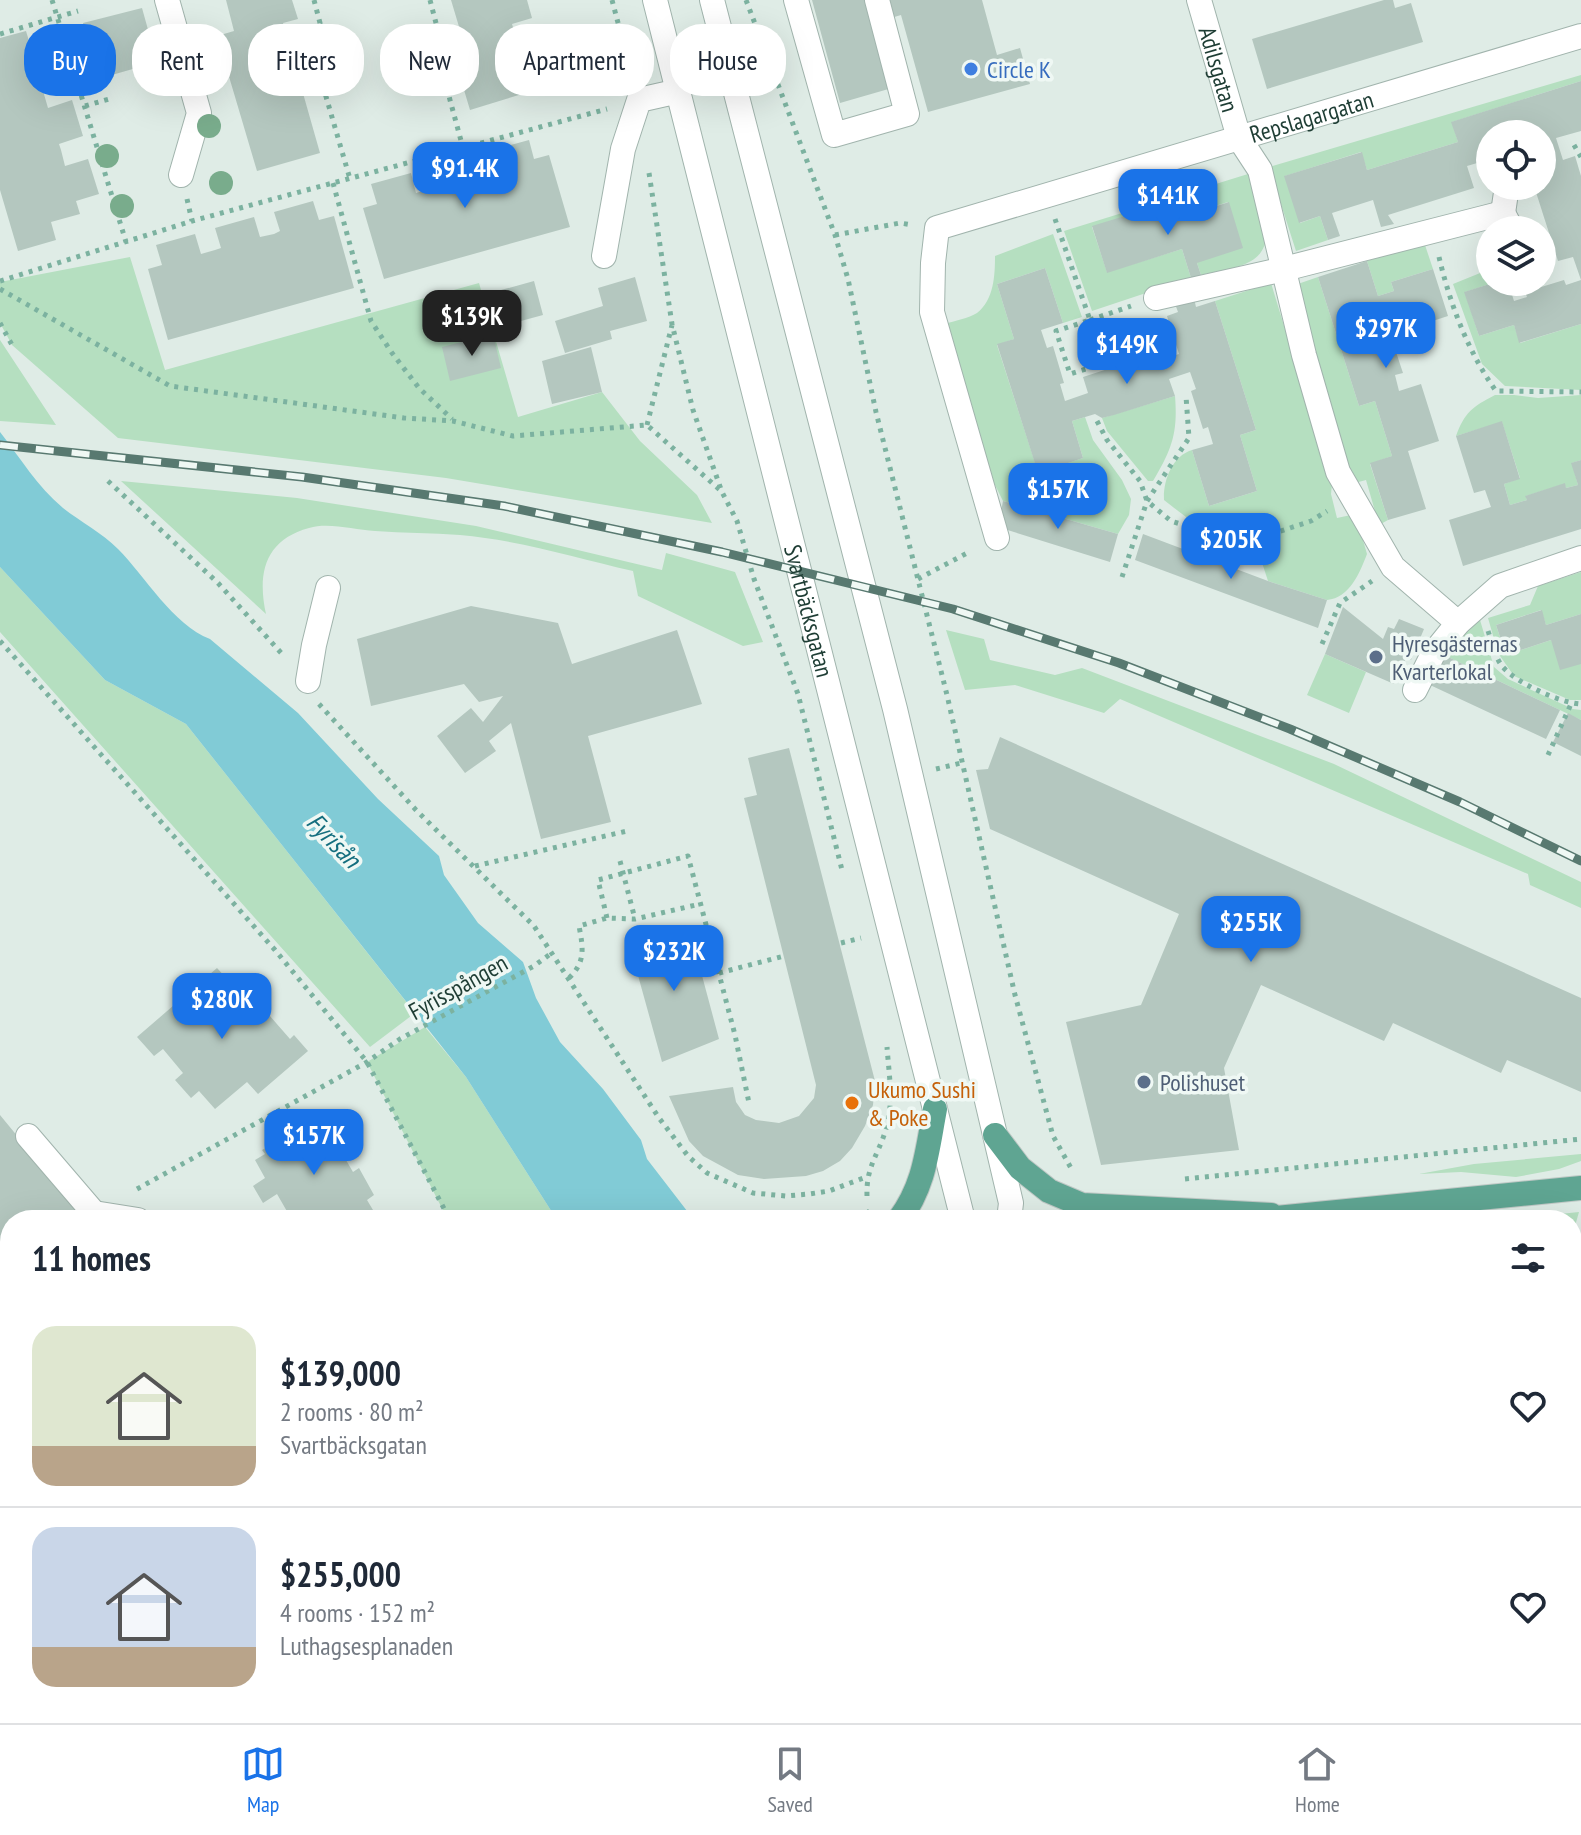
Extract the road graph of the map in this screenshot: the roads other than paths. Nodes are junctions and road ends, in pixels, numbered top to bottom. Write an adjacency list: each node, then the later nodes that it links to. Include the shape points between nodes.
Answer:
1 (167, 0): 12 (street, via 199,113)
2 (655, 0): 8 (street, Svartbäcksgatan)
3 (712, 0): 24 (street, via 895,709)
4 (796, 0): 5 (street, via 834,135 907,114)
5 (877, 0)
6 (1199, 0): 11 (street, Adilsgatan)
7 (1581, 36): 11 (street, Repslagargatan)
8 (670, 57)
9 (670, 93): 14 (street, via 639,100 623,149)
10 (680, 96): 23 (street, Svartbäcksgatan)
11 (1239, 138): 15 (street, Adilsgatan, via 1260,170); 17 (street, Repslagargatan, via 937,228 932,312)
12 (181, 175)
13 (1476, 226): 15 (street)
14 (604, 256)
15 (1284, 269): 16 (street); 20 (street, Adilsgatan, via 1338,472 1393,567)
16 (1156, 298)
17 (997, 538)
18 (1581, 558): 20 (street, via 1500,586)
19 (328, 588): 21 (street)
20 (1458, 623): 22 (street, via 1433,654)
21 (308, 681)
22 (1415, 690)
23 (935, 1109): 28 (main road, via 923,1178); 29 (street, Svartbäcksgatan)
24 (995, 1135): 30 (street); 31 (main road, via 1020,1168 1049,1191 1082,1205)
25 (28, 1136): 27 (street)
26 (1581, 1188): 32 (main road)
27 (85, 1210)
28 (907, 1210)
29 (960, 1210)
30 (1010, 1210)
31 (1176, 1210)
32 (1352, 1210)

